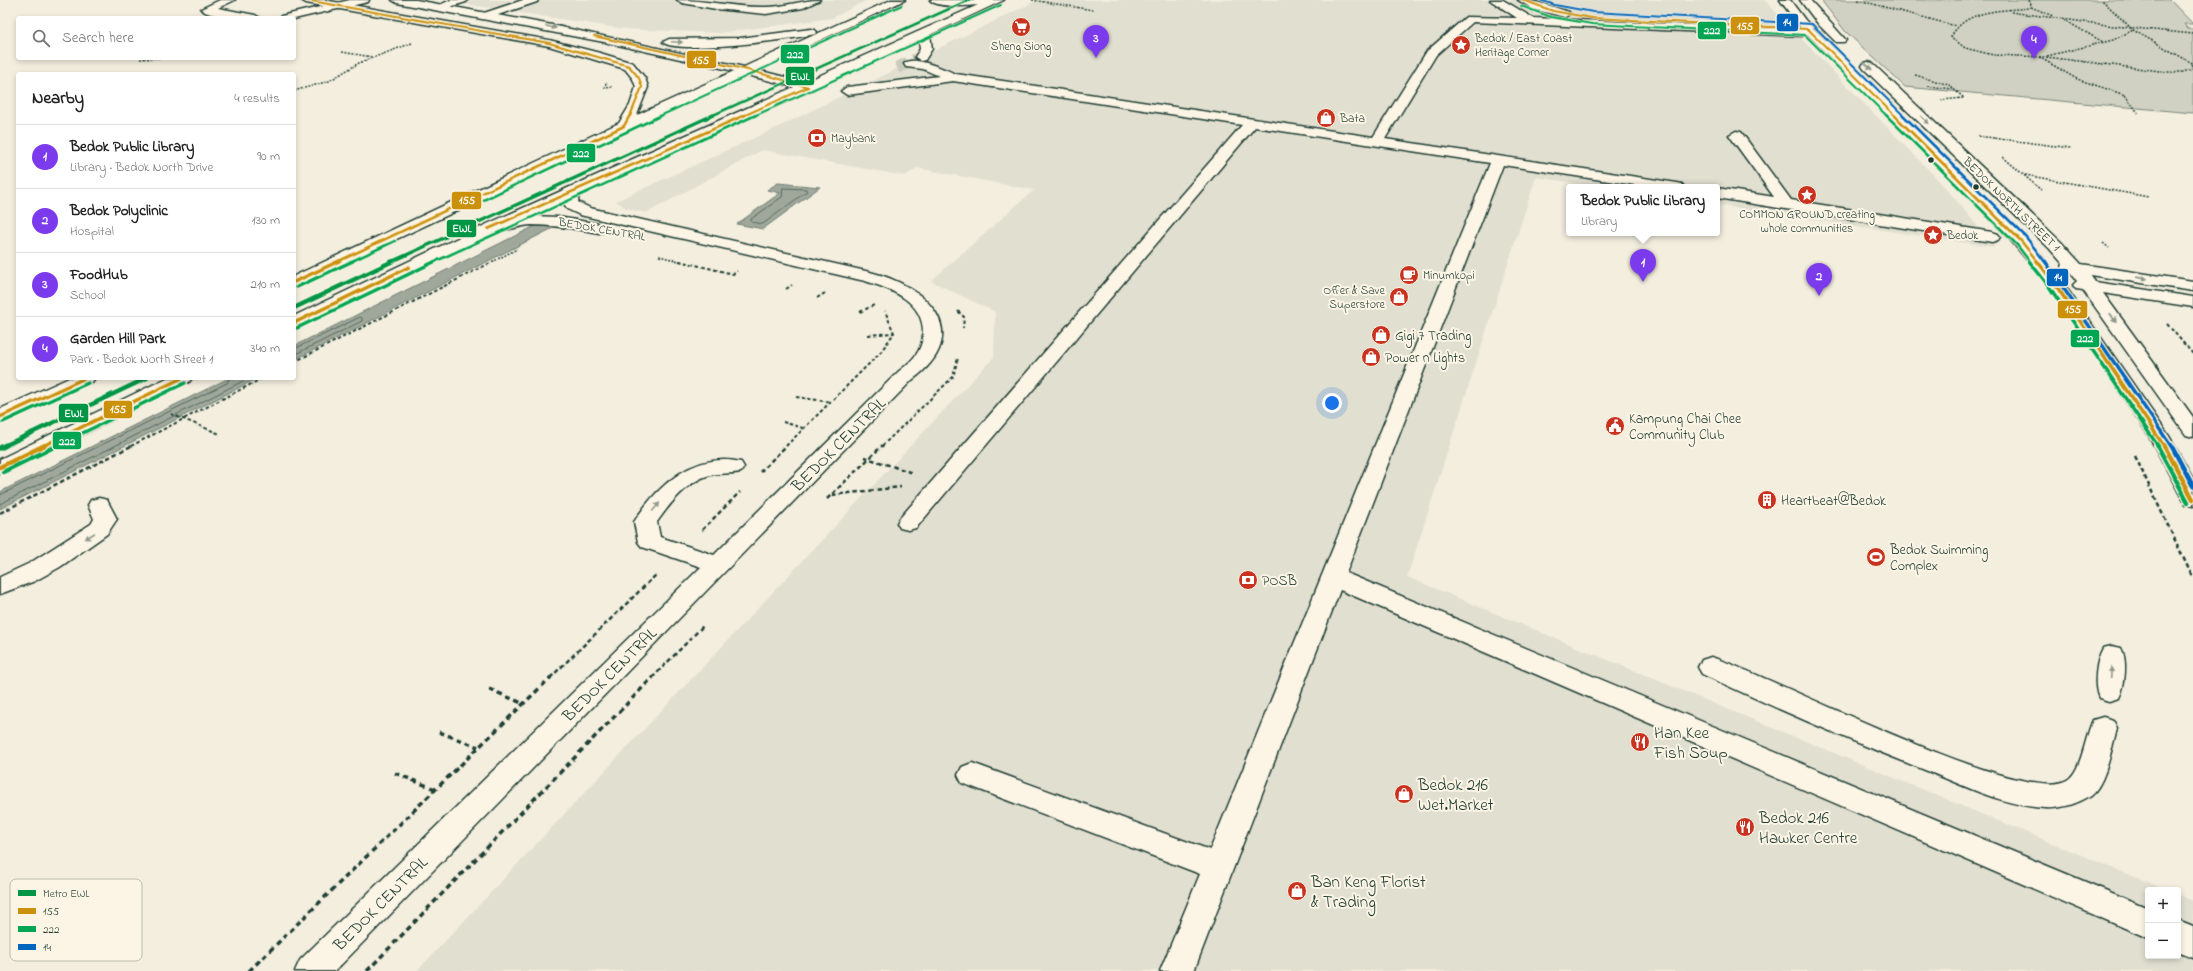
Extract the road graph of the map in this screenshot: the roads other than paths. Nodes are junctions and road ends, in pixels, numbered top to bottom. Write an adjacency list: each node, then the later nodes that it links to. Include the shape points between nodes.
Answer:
1 (230, 0): 20 (street, via 206,9)
2 (306, 0): 17 (street)
3 (364, 0): 17 (street)
4 (397, 0): 18 (street)
5 (462, 0): 18 (street)
6 (533, 0): 19 (street)
7 (682, 0): 8 (street, via 765,12 787,9)
8 (815, 0)
9 (900, 0): 22 (street)
10 (935, 0): 11 (street, via 972,4)
11 (998, 0): 26 (street)
12 (1495, 0): 23 (street)
13 (1523, 0): 25 (street, via 1548,10 1592,18)
14 (1552, 0): 25 (street, via 1573,7 1606,12)
15 (1785, 0): 25 (street, BEDOK NORTH STREET 1)
16 (1805, 0): 24 (street, BEDOK NORTH STREET 1)
17 (341, 6): 21 (street); 34 (street, via 549,43 629,66 639,78 642,87 636,105)
18 (440, 7): 19 (street)
19 (488, 15): 27 (street, one-way to 27)
20 (244, 16)
21 (294, 16)
22 (862, 18): 27 (street, one-way to 22, via 715,44 749,42 819,30); 28 (street)
23 (1533, 22): 25 (street); 36 (street, via 1470,18 1431,54)
24 (1826, 26): 25 (street); 45 (street, BEDOK NORTH STREET 1, one-way to 45)
25 (1804, 28): 44 (street, BEDOK NORTH STREET 1, via 2014,234)
26 (924, 34): 30 (street, via 926,49 916,61); 31 (street)
27 (610, 39): 28 (street)
28 (748, 70): 31 (street); 34 (street)
29 (884, 71): 31 (street)
30 (953, 77): 32 (street); 33 (street)
31 (813, 84): 39 (street)
32 (848, 91)
33 (1252, 122): 36 (street); 61 (street)
34 (624, 126): 46 (street)
35 (1736, 135): 41 (street)
36 (1377, 141): 37 (street)
37 (1498, 160): 38 (street); 63 (street)
38 (1657, 184)
39 (571, 192): 42 (street); 52 (street, BEDOK CENTRAL, via 569,200 572,206 585,212 870,277 901,288 925,308 931,319 933,331 929,350 921,363)
40 (1720, 193): 41 (street)
41 (1786, 204): 43 (street)
42 (491, 228): 51 (street); 52 (street, BEDOK CENTRAL, via 523,221 555,220 773,260 881,286 907,300 916,310 923,326 919,349 906,368)
43 (1992, 237)
44 (2040, 263): 45 (street); 47 (street, BEDOK NORTH STREET 1)
45 (2076, 268): 48 (street, BEDOK NORTH STREET 1); 49 (street, one-way to 49)
46 (296, 281)
47 (2053, 281): 48 (street); 59 (street, BEDOK NORTH STREET 1, via 2159,436)
48 (2091, 286): 50 (street); 56 (street, BEDOK NORTH STREET 1, one-way to 56)
49 (2193, 286)
50 (2193, 302)
51 (296, 322)
52 (905, 376): 62 (street, BEDOK CENTRAL)
53 (80, 380): 55 (street)
54 (178, 380): 57 (street)
55 (0, 417)
56 (2193, 431)
57 (0, 467)
58 (732, 467): 62 (street, one-way to 58, via 650,542 645,522 654,507 693,474 716,467)
59 (2193, 498)
60 (99, 505): 64 (street, one-way to 64, via 106,520 100,529 41,567 12,583)
61 (908, 523)
62 (719, 564): 74 (street, BEDOK CENTRAL)
63 (1333, 577): 70 (street); 71 (street)
64 (0, 586)
65 (2112, 655): 67 (street, one-way to 65)
66 (1711, 667): 68 (street, via 1882,742 1977,778 2037,796 2068,794 2087,781)
67 (2109, 691)
68 (2103, 728)
69 (972, 775): 70 (street)
70 (1219, 867): 75 (street)
71 (2145, 922)
72 (2181, 936): 73 (street)
73 (2193, 942)
74 (312, 971)
75 (1177, 971)

